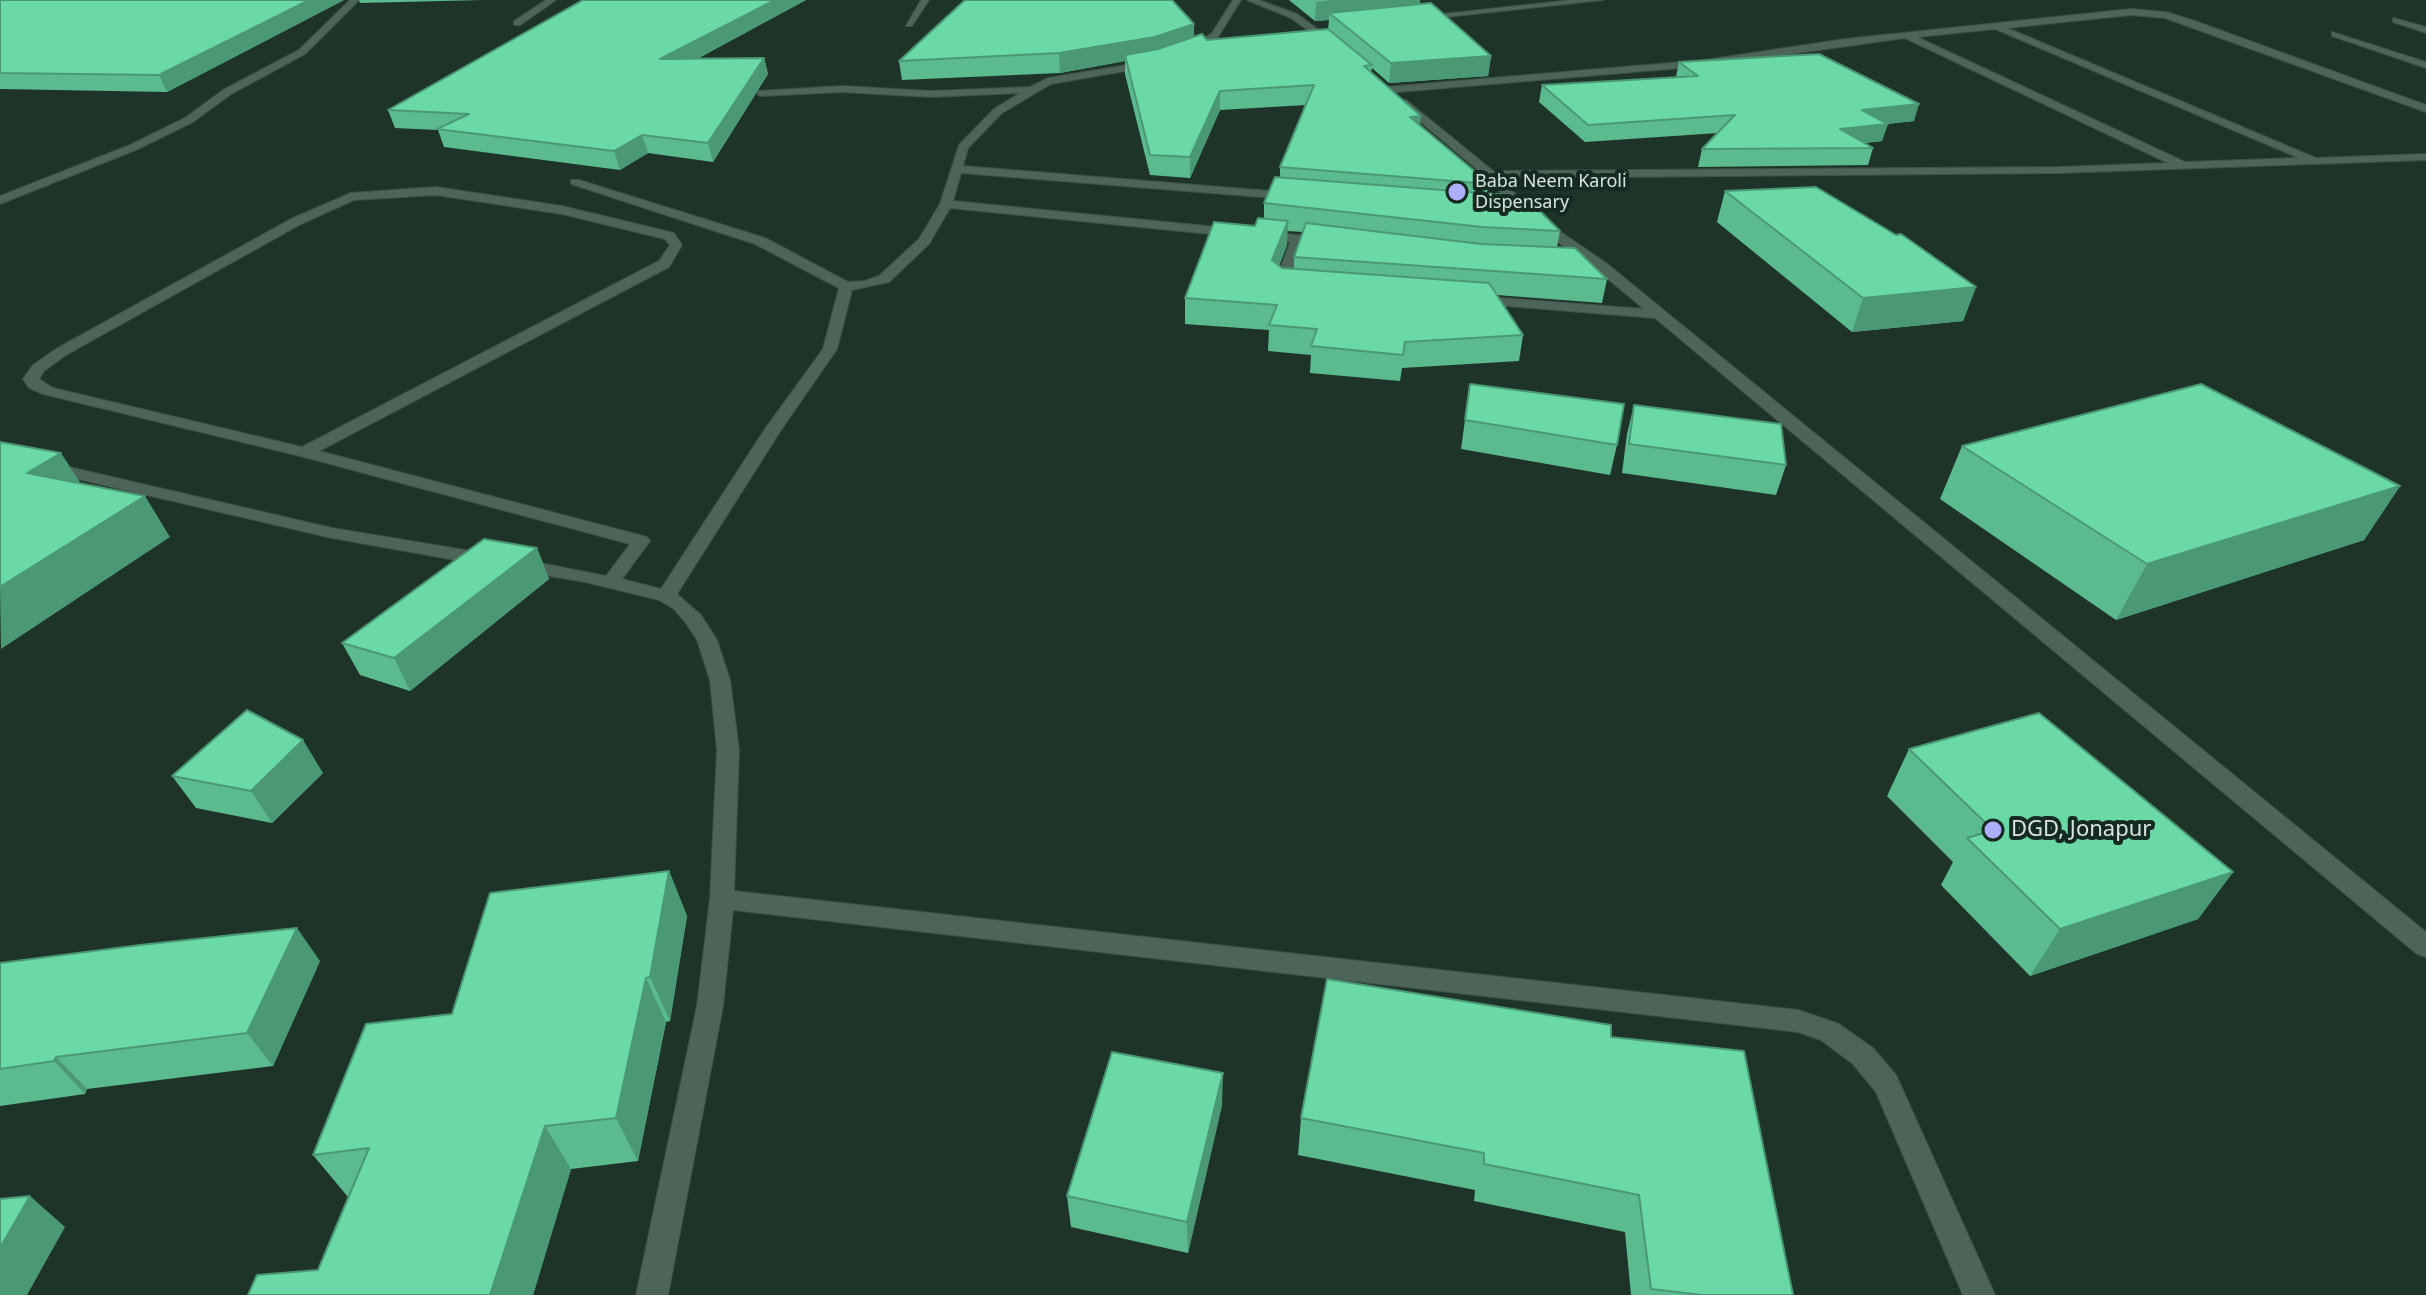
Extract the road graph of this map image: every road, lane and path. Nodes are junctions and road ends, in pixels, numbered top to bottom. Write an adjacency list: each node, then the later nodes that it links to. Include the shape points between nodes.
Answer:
1 (355, 0): 27 (street, via 302,52 227,92 189,120)
2 (552, 0): 9 (street)
3 (925, 0): 10 (street)
4 (1237, 0): 17 (street, via 1206,44 1172,58 1062,78)
5 (1251, 0): 15 (street, via 1321,26)
6 (1599, 0): 7 (street)
7 (1408, 18)
8 (2396, 20): 12 (street)
9 (517, 23)
10 (909, 24)
11 (1998, 27): 14 (street); 19 (street, via 2131,12 2166,15); 21 (street)
12 (2426, 30)
13 (2335, 34): 16 (street)
14 (1907, 36): 22 (street); 24 (street, via 1705,63 1381,85)
15 (1355, 63)
16 (2426, 65)
17 (1032, 90): 18 (street); 23 (street, via 977,130 963,147)
18 (762, 93)
19 (2426, 109)
20 (2426, 157): 21 (street)
21 (2319, 162): 22 (street)
22 (2186, 166): 24 (street)
23 (956, 169): 26 (street); 28 (street)
24 (1490, 175): 32 (street, via 1521,215)
25 (575, 182): 33 (street, via 760,241)
26 (1306, 198)
27 (0, 200)
28 (946, 204): 29 (street); 33 (street, via 924,241 884,279)
29 (1298, 239): 30 (street); 34 (street, via 1281,286)
30 (1343, 244)
31 (1570, 265): 32 (street)
32 (1601, 266): 36 (street)
33 (846, 286): 40 (street, via 830,349)
34 (1296, 287)
35 (1454, 299): 36 (street)
36 (1658, 314): 42 (street)
37 (304, 452): 37 (street, via 48,391 31,379 61,352 297,221 351,197 436,191 562,210 675,240 664,264); 39 (street, via 641,541)
38 (0, 456): 39 (street, via 332,533)
39 (611, 582): 40 (street)
40 (666, 596): 41 (street, via 694,619 720,680 728,750)
41 (722, 899): 43 (street, via 710,1006); 44 (street, via 1798,1021 1830,1032 1863,1056 1886,1084)
42 (2426, 947)
43 (652, 1295)
44 (1979, 1295)

